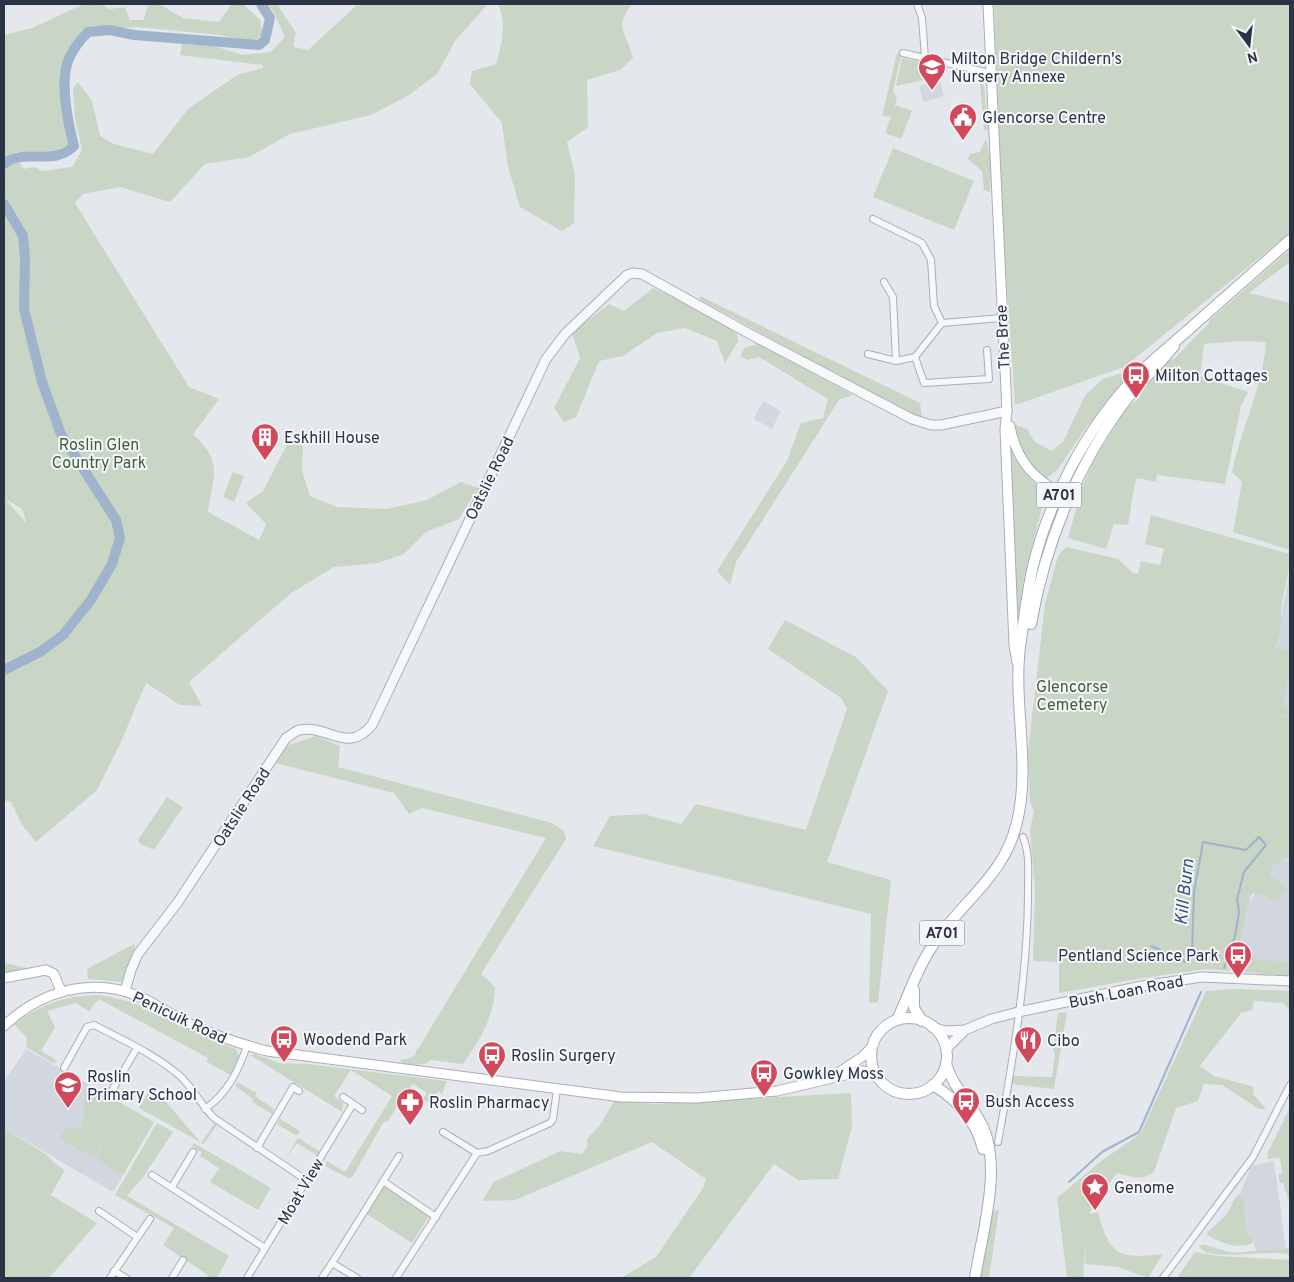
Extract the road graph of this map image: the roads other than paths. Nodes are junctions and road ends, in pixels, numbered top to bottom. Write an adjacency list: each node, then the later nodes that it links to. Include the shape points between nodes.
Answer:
1 (918, 4): 4 (street)
2 (988, 4): 5 (main road, The Brae)
3 (903, 53): 4 (street)
4 (924, 58): 5 (street)
5 (990, 73): 9 (main road, The Brae)
6 (873, 219): 10 (street, via 922,243 931,260 934,306)
7 (1290, 240): 16 (main road, A701, via 1184,333 1116,414)
8 (884, 282): 14 (street, via 893,297)
9 (1001, 318): 10 (street); 15 (main road, The Brae)
10 (942, 323): 13 (street)
11 (987, 350): 13 (street, via 989,380 924,384)
12 (868, 354): 14 (street)
13 (915, 357): 14 (street)
14 (896, 361)
15 (1007, 411): 16 (main road, via 1020,458 1037,478); 17 (main road, The Brae, via 1005,429 1014,645); 24 (street, Oatslie Road, via 941,425 912,419 642,274 627,275 565,334 546,359 372,725 355,738 298,730 286,738 178,902 138,954)
16 (1064, 496): 17 (main road, A701, via 1033,565); 18 (main road, A701, via 1033,610)
17 (1018, 670): 18 (main road, A701)
18 (1020, 696): 20 (main road, A701, via 1021,799 1011,842 990,880 939,936)
19 (1023, 837): 25 (street, via 1027,852 1028,927)
20 (915, 976): 26 (main road, A701); 27 (main road, A701, via 914,1008)
21 (4, 978): 23 (main road, via 46,970 54,974)
22 (1290, 981): 25 (street, Bush Loan Road, via 1202,977)
23 (61, 991): 24 (main road, Penicuik Road, via 92,987); 28 (main road, Penicuik Road, via 31,1005)
24 (125, 991): 31 (main road, Penicuik Road, via 187,1022)
25 (1018, 1012): 30 (street, Bush Loan Road); 49 (street)
26 (897, 1020): 27 (main road, via 910,1018); 32 (main road, A701, via 879,1032)
27 (922, 1021): 29 (main road)
28 (4, 1026)
29 (932, 1027): 30 (street, Bush Loan Road, via 946,1031); 34 (main road)
30 (965, 1030): 34 (street, Bush Loan Road)
31 (247, 1046): 41 (main road, Penicuik Road, via 293,1055); 46 (street, via 233,1081 222,1096)
32 (872, 1047): 37 (main road); 38 (main road)
33 (137, 1048): 36 (street, via 90,1025); 43 (street); 46 (street, via 183,1078)
34 (946, 1049): 35 (main road)
35 (946, 1064): 39 (main road); 58 (main road, via 949,1075 983,1128 992,1168)
36 (64, 1068)
37 (875, 1073): 38 (main road, Penicuik Road, via 862,1071); 39 (main road, via 882,1084 902,1094 914,1094)
38 (831, 1078): 41 (main road, Penicuik Road, via 777,1091 697,1098 621,1097)
39 (933, 1085): 58 (main road, via 950,1095 970,1119 981,1141)
40 (1290, 1085): 75 (street, via 1253,1157)
41 (556, 1089): 51 (street, via 550,1123)
42 (299, 1091): 50 (street, via 292,1087)
43 (110, 1094)
44 (343, 1097): 45 (street)
45 (353, 1104): 47 (street); 55 (street, Moat View)
46 (205, 1109): 50 (street)
47 (362, 1110)
48 (443, 1132): 51 (street, via 448,1139)
49 (998, 1142)
50 (257, 1148): 55 (street)
51 (477, 1154): 60 (street)
52 (193, 1155): 57 (street)
53 (399, 1156): 56 (street)
54 (152, 1175): 57 (street)
55 (306, 1180): 63 (street, Moat View)
56 (383, 1182): 60 (street); 65 (street)
57 (172, 1187): 63 (street)
58 (989, 1188): 74 (main road)
59 (99, 1211): 62 (street)
60 (436, 1217): 73 (street)
61 (150, 1219): 62 (street)
62 (137, 1237): 66 (street)
63 (265, 1248): 70 (street, Moat View)
64 (183, 1260): 69 (street, via 181,1270)
65 (332, 1262): 71 (street); 72 (street)
66 (114, 1271): 67 (street); 68 (street)
67 (110, 1278)
68 (126, 1278)
69 (172, 1278)
70 (247, 1278)
71 (322, 1278)
72 (357, 1278)
73 (396, 1278)
74 (975, 1278)
75 (1163, 1278)

